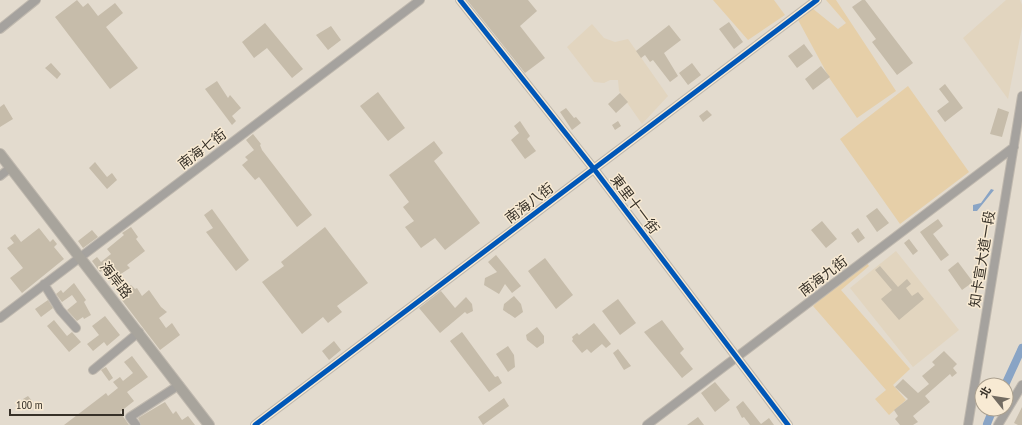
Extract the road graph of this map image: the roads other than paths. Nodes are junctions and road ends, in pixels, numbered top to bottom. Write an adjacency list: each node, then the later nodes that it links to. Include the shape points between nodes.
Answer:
1 (36, 0): 5 (street)
2 (420, 0): 12 (street, 南海七街)
3 (460, 0): 10 (street, 東里十一街)
4 (817, 0): 10 (street, 南海八街)
5 (0, 29)
6 (1022, 96): 7 (street, 知卡宣大道一段)
7 (1014, 147): 17 (street, 南海九街); 26 (street, 知卡宣大道一段)
8 (0, 154): 9 (main road, 海岸路)
9 (10, 168): 11 (street); 12 (main road, 海岸路)
10 (594, 169): 17 (street, 東里十一街); 23 (street, 南海八街)
11 (0, 176)
12 (80, 257): 13 (street, 南海七街); 16 (main road, 海岸路)
13 (44, 284): 14 (street, 南海七街); 15 (street, via 60,310)
14 (0, 318)
15 (76, 328)
16 (139, 332): 18 (street); 19 (main road, 海岸路)
17 (737, 358): 24 (street, 南海九街); 25 (street, 東里十一街)
18 (93, 370)
19 (180, 384): 21 (street, via 130,417); 22 (main road, 海岸路)
20 (1022, 385): 27 (street)
21 (136, 425)
22 (209, 425)
23 (255, 425)
24 (647, 425)
25 (788, 425)
26 (968, 425)
27 (998, 425)

